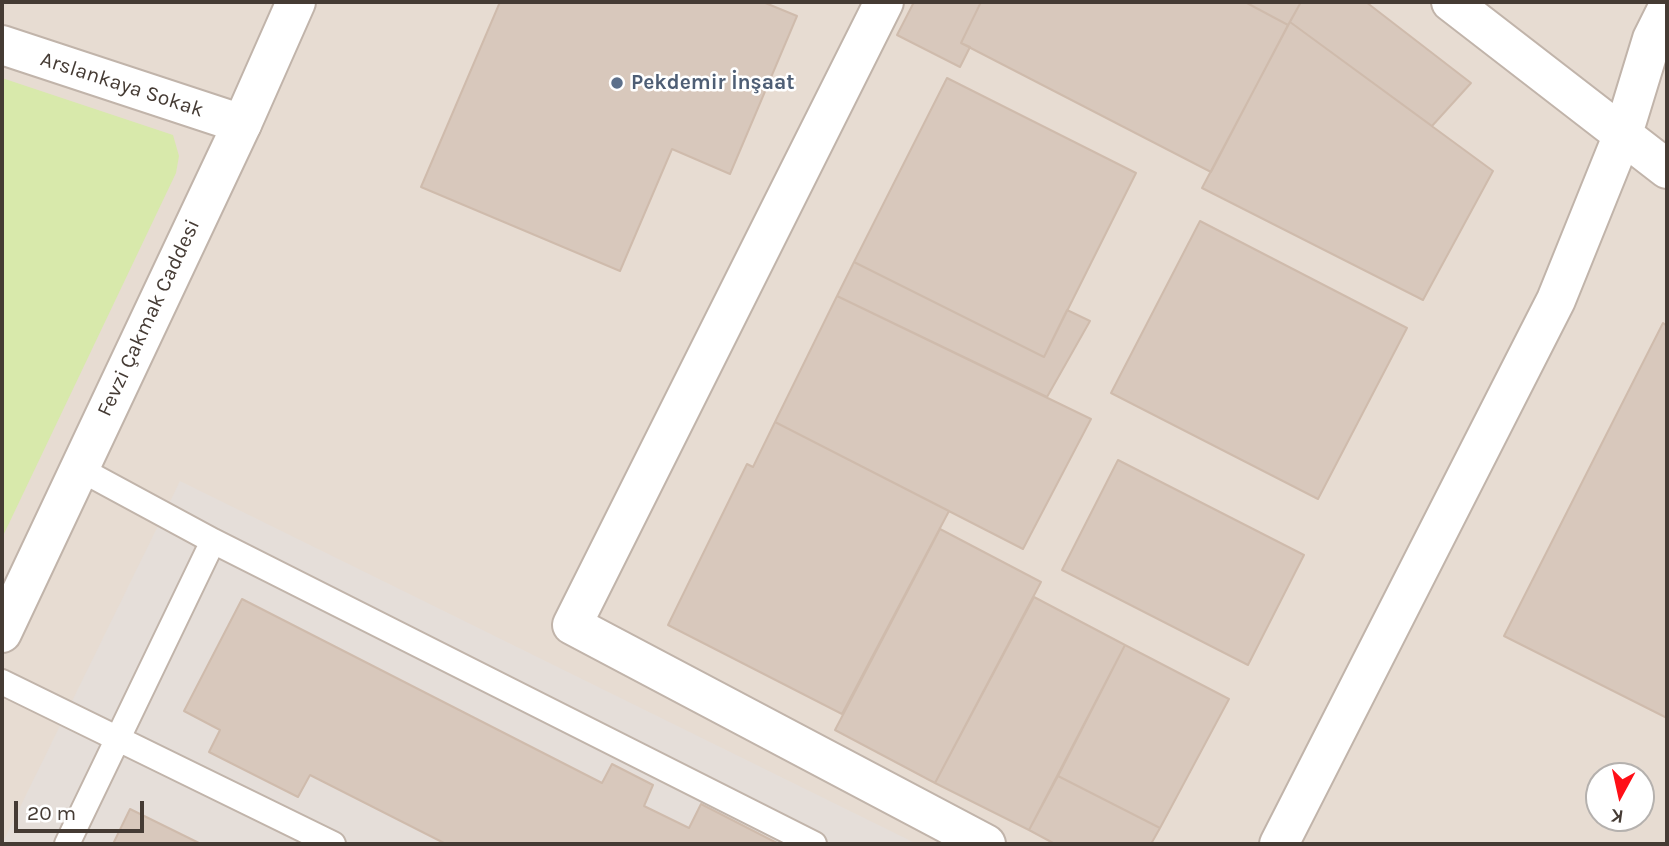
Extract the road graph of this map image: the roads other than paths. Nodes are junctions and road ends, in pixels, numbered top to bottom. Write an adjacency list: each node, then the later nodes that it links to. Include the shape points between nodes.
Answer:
1 (296, 2): 6 (street, Fevzi Çakmak Caddesi)
2 (884, 2): 18 (street, via 572,625)
3 (1451, 2): 7 (street)
4 (1667, 9): 7 (street, via 1652,39)
5 (2, 45): 6 (street, Arslankaya Sokak)
6 (242, 124): 9 (street, Fevzi Çakmak Caddesi)
7 (1623, 134): 8 (street); 19 (street, via 1556,300)
8 (1667, 169)
9 (78, 468): 10 (lane); 11 (street, Fevzi Çakmak Caddesi)
10 (213, 541): 13 (lane); 17 (lane)
11 (2, 633)
12 (2, 682): 13 (lane)
13 (119, 738): 14 (lane); 15 (lane)
14 (303, 838): 16 (lane)
15 (67, 844)
16 (333, 844)
17 (814, 844)
18 (986, 844)
19 (1279, 844)

